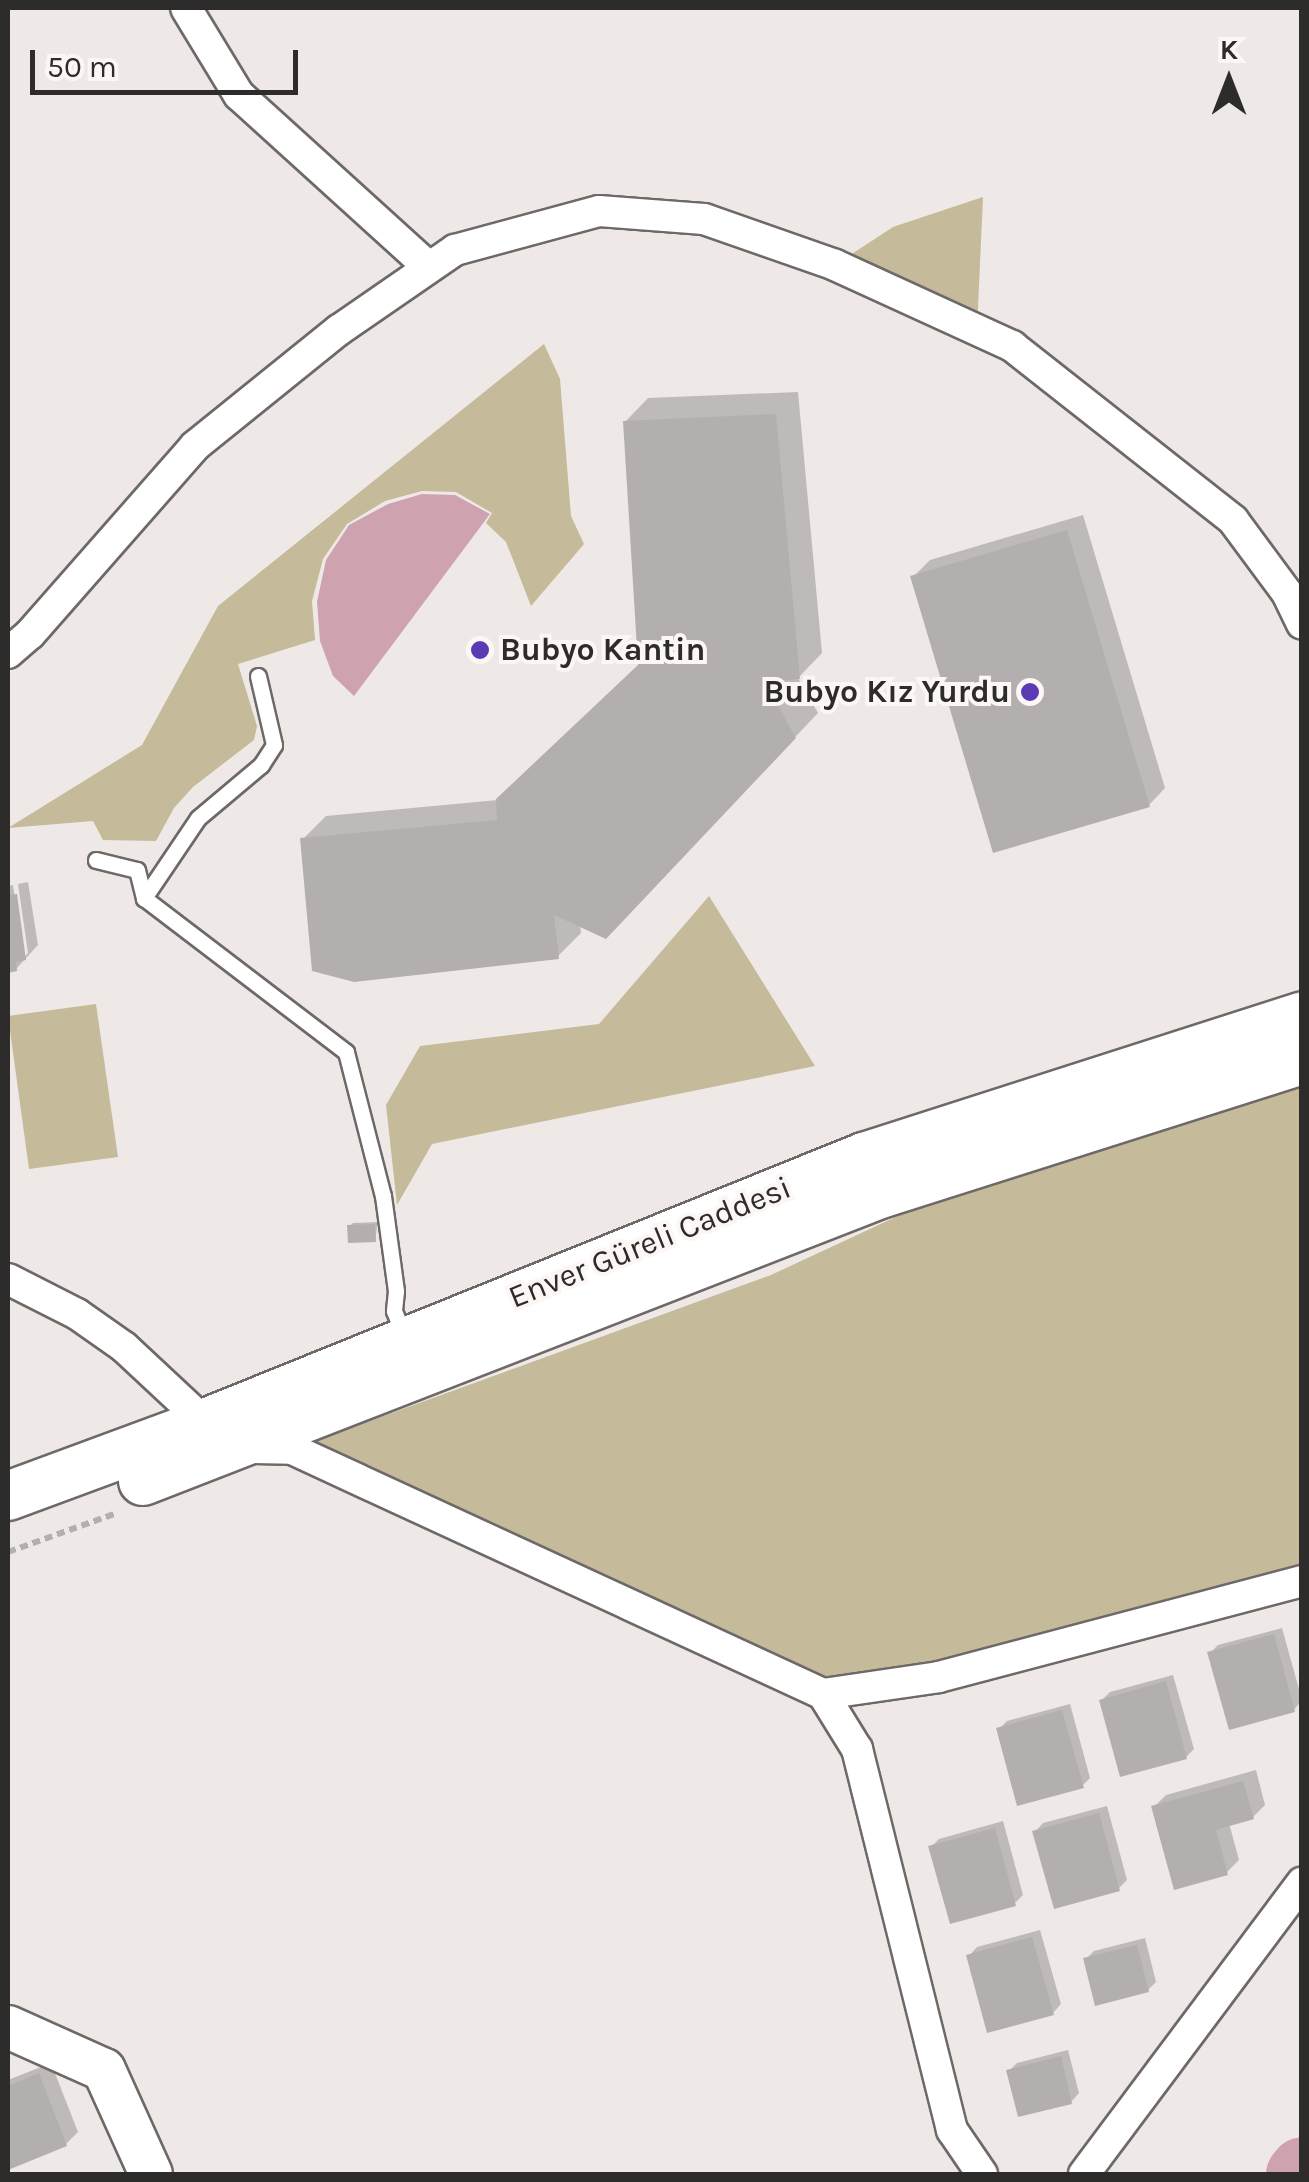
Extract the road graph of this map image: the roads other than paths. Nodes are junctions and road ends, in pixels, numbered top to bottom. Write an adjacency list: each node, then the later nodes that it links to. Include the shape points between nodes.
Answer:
1 (186, 8): 2 (street, via 238,95)
2 (430, 268): 3 (street, via 455,250 599,211 704,220 836,264 1012,346 1233,520 1288,593); 4 (street, via 339,330 196,446)
3 (1302, 624)
4 (8, 653)
5 (258, 676): 7 (lane, via 274,745 261,765 198,818)
6 (96, 860): 7 (lane, via 137,870)
7 (144, 898): 11 (lane, via 346,1052 383,1196 394,1312)
8 (1302, 1016): 11 (main road, Enver Güreli Caddesi, via 864,1157)
9 (1302, 1060): 11 (main road, Enver Güreli Caddesi, via 883,1193)
10 (8, 1278): 12 (street, via 124,1347)
11 (413, 1356): 12 (main road, Enver Güreli Caddesi)
12 (220, 1435): 13 (main road, Enver Güreli Caddesi); 14 (main road, Enver Güreli Caddesi); 16 (street, via 292,1449)
13 (8, 1496)
14 (8, 1529)
15 (1302, 1581): 16 (street, via 939,1677)
16 (823, 1694): 20 (street, via 856,1749 952,2130)
17 (1302, 1884): 21 (street)
18 (8, 2027): 19 (main road, via 104,2070)
19 (151, 2174)
20 (982, 2174)
21 (1084, 2174)

